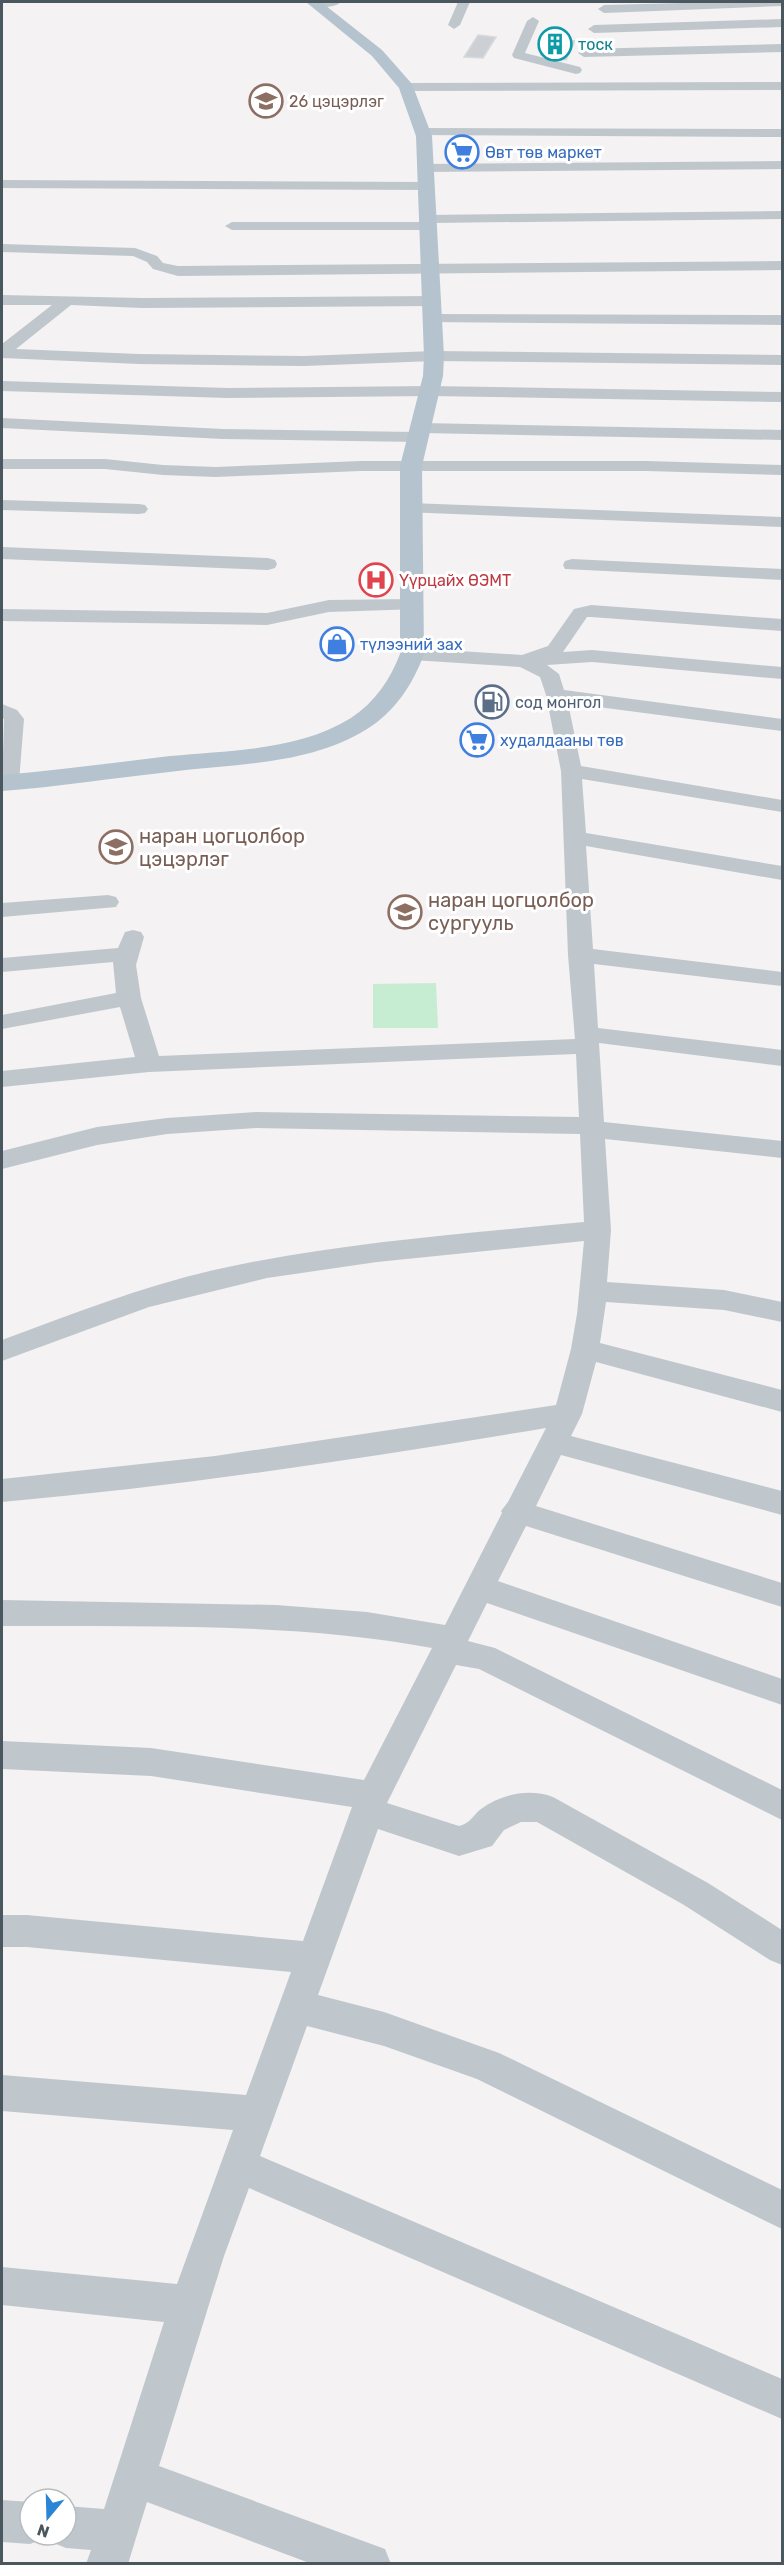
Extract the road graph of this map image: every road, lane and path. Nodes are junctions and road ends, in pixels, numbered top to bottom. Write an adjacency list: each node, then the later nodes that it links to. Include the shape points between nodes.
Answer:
1 (314, 2): 2 (street); 15 (main road, via 377,53)
2 (335, 2)
3 (464, 2): 8 (street)
4 (783, 3): 5 (street)
5 (606, 5): 9 (street)
6 (533, 21): 12 (street, via 518,55)
7 (783, 22): 9 (street)
8 (454, 25)
9 (594, 29): 11 (street)
10 (783, 48): 11 (street)
11 (584, 52): 12 (street)
12 (576, 70): 13 (street)
13 (572, 86): 14 (street); 15 (street)
14 (783, 86)
15 (406, 87): 16 (main road)
16 (422, 132): 17 (street); 19 (main road)
17 (783, 133)
18 (783, 165): 19 (street)
19 (426, 177): 20 (street); 22 (main road)
20 (2, 184)
21 (783, 215): 22 (street)
22 (427, 223): 23 (street); 26 (main road)
23 (232, 226)
24 (2, 248): 26 (street, via 135,252 158,266 178,271)
25 (783, 266): 26 (street)
26 (430, 268): 29 (main road)
27 (2, 300): 28 (street)
28 (67, 300): 29 (street); 31 (street)
29 (432, 310): 30 (street); 32 (main road)
30 (783, 320)
31 (4, 349): 32 (street, via 139,358 304,361)
32 (434, 356): 33 (street); 35 (main road)
33 (783, 360)
34 (2, 386): 35 (street, via 228,393)
35 (430, 391): 36 (street); 38 (main road)
36 (783, 397)
37 (2, 423): 38 (street, via 223,434)
38 (419, 432): 39 (street); 41 (main road)
39 (783, 435)
40 (2, 464): 41 (street, via 105,464 216,472)
41 (411, 466): 42 (street); 44 (main road)
42 (783, 470)
43 (2, 505): 45 (street)
44 (410, 508): 46 (street); 51 (main road)
45 (139, 509)
46 (783, 522)
47 (2, 553): 48 (street)
48 (268, 564)
49 (572, 566): 50 (street)
50 (783, 575)
51 (412, 605): 52 (street, via 329,606 267,619); 54 (main road)
52 (2, 615)
53 (783, 625): 55 (street, via 581,613 555,650)
54 (412, 654): 55 (street); 61 (main road, via 394,691 372,715 323,741 251,755)
55 (524, 661): 56 (street, via 592,657); 57 (street, via 549,674)
56 (783, 673)
57 (556, 695): 59 (street); 60 (street)
58 (2, 710): 61 (street, via 14,719)
59 (783, 725)
60 (571, 771): 62 (street); 63 (street)
61 (5, 783)
62 (783, 806)
63 (574, 838): 64 (street); 67 (street)
64 (783, 873)
65 (108, 902): 66 (street)
66 (2, 910)
67 (580, 955): 69 (street); 72 (street)
68 (2, 965): 70 (street, via 130,946 124,965)
69 (783, 979)
70 (129, 998): 71 (street); 74 (street)
71 (2, 1022)
72 (586, 1040): 73 (street); 74 (street); 76 (street)
73 (783, 1058)
74 (149, 1064): 75 (street)
75 (2, 1079)
76 (592, 1127): 77 (street); 78 (street, via 256,1120 97,1136); 79 (street)
77 (783, 1149)
78 (2, 1160)
79 (598, 1230): 80 (street); 83 (street, via 336,1257 243,1274 158,1294)
80 (593, 1291): 81 (street, via 724,1300); 82 (street)
81 (783, 1312)
82 (585, 1349): 84 (street); 85 (street)
83 (2, 1351)
84 (783, 1401)
85 (568, 1414): 86 (street); 87 (street, via 351,1449 103,1482)
86 (553, 1442): 88 (street); 89 (street)
87 (2, 1490)
88 (783, 1503)
89 (516, 1511): 90 (street); 91 (street)
90 (479, 1587): 93 (street); 94 (street)
91 (783, 1595)
92 (2, 1613): 93 (street, via 140,1614 369,1625)
93 (450, 1645): 96 (street); 97 (street, via 483,1657)
94 (783, 1692)
95 (2, 1755): 96 (street, via 150,1762)
96 (370, 1803): 99 (street, via 459,1841 480,1835 492,1820 518,1807 541,1807 696,1894); 100 (street)
97 (783, 1806)
98 (2, 1931): 100 (street)
99 (783, 1949)
100 (314, 1958): 101 (street)
101 (297, 2006): 103 (street); 105 (street, via 384,2029 486,2065)
102 (2, 2093): 103 (street)
103 (257, 2114): 104 (street)
104 (238, 2165): 107 (street); 108 (street)
105 (783, 2210)
106 (2, 2286): 107 (street)
107 (189, 2305): 109 (street)
108 (783, 2399)
109 (134, 2477): 113 (street); 114 (street)
110 (2, 2521): 111 (street)
111 (18, 2522)
112 (78, 2532): 113 (street)
113 (113, 2547)
114 (370, 2564)

